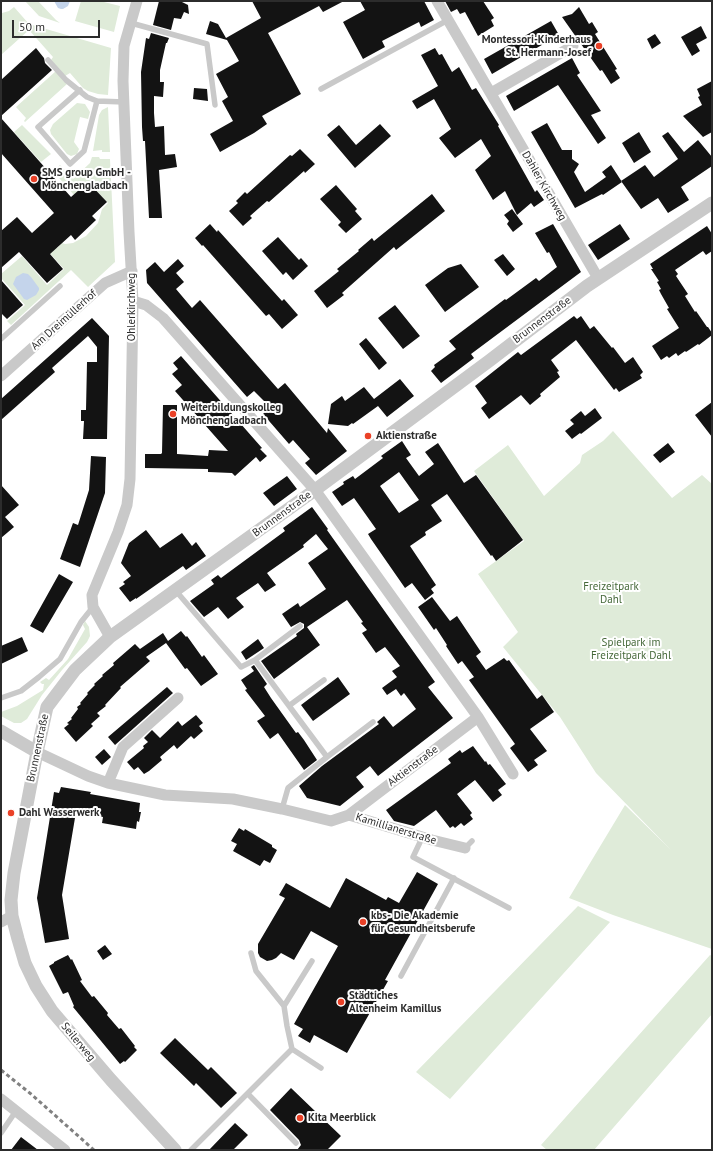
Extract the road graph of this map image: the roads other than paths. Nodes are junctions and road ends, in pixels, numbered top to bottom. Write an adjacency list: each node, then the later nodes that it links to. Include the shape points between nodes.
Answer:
1 (137, 1): 4 (street, Ohlerkirchweg)
2 (437, 1): 3 (street, Dahler Kirchweg)
3 (448, 20): 7 (lane); 9 (street, Dahler Kirchweg)
4 (131, 22): 11 (street, Ohlerkirchweg, via 124,46); 12 (lane, via 207,44)
5 (573, 46): 9 (street)
6 (48, 60): 8 (lane, via 66,80)
7 (321, 89)
8 (80, 90): 10 (lane, via 87,97); 10 (lane, via 38,128 70,164 84,151)
9 (491, 93): 15 (street, Dahler Kirchweg)
10 (97, 101): 11 (lane)
11 (124, 102): 14 (street, Ohlerkirchweg)
12 (215, 105)
13 (712, 203): 15 (street, Brunnenstraße)
14 (132, 271): 17 (street, Ohlerkirchweg); 19 (street, Am Dreimüllerhof, via 105,283)
15 (598, 278): 20 (street, Brunnenstraße)
16 (60, 286): 18 (lane)
17 (133, 301): 20 (street, via 146,304 163,318); 22 (street, Ohlerkirchweg, via 130,479 127,505 92,595)
18 (1, 339)
19 (1, 376)
20 (315, 490): 21 (street, Brunnenstraße); 30 (street)
21 (176, 591): 24 (street, Brunnenstraße); 25 (lane, via 241,668)
22 (93, 607): 24 (street); 27 (lane, via 81,622 60,659 20,691)
23 (300, 626): 25 (lane)
24 (110, 637): 33 (street, Brunnenstraße, via 75,670 47,707)
25 (256, 660): 29 (lane)
26 (324, 680): 29 (lane)
27 (1, 698)
28 (178, 698): 36 (street, via 124,747)
29 (290, 705): 34 (lane)
30 (478, 717): 35 (street); 38 (street, Aktienstraße)
31 (373, 722): 34 (lane)
32 (1, 731): 33 (street)
33 (37, 752): 36 (street, Kamillianerstraße); 43 (street, Brunnenstraße)
34 (327, 757): 37 (lane, via 288,788)
35 (513, 774)
36 (108, 783): 37 (street, Kamillianerstraße, via 165,795 232,799)
37 (282, 809): 38 (street, Kamillianerstraße, via 331,821)
38 (349, 815): 39 (street, Kamillianerstraße)
39 (422, 838): 40 (street, Kamillianerstraße); 41 (lane, via 413,857)
40 (468, 844)
41 (454, 878): 42 (lane); 46 (lane)
42 (509, 908)
43 (6, 919): 56 (street, Seilerweg, via 36,986 52,1011)
44 (251, 953): 47 (lane, via 256,971)
45 (312, 962): 47 (lane)
46 (401, 976)
47 (284, 1006): 48 (lane)
48 (292, 1049): 49 (lane); 50 (lane)
49 (321, 1068)
50 (248, 1094): 54 (lane); 57 (lane)
51 (1, 1099): 52 (street)
52 (16, 1111): 53 (lane); 55 (street)
53 (1, 1133)
54 (296, 1143)
55 (65, 1150)
56 (175, 1150)
57 (191, 1150)

